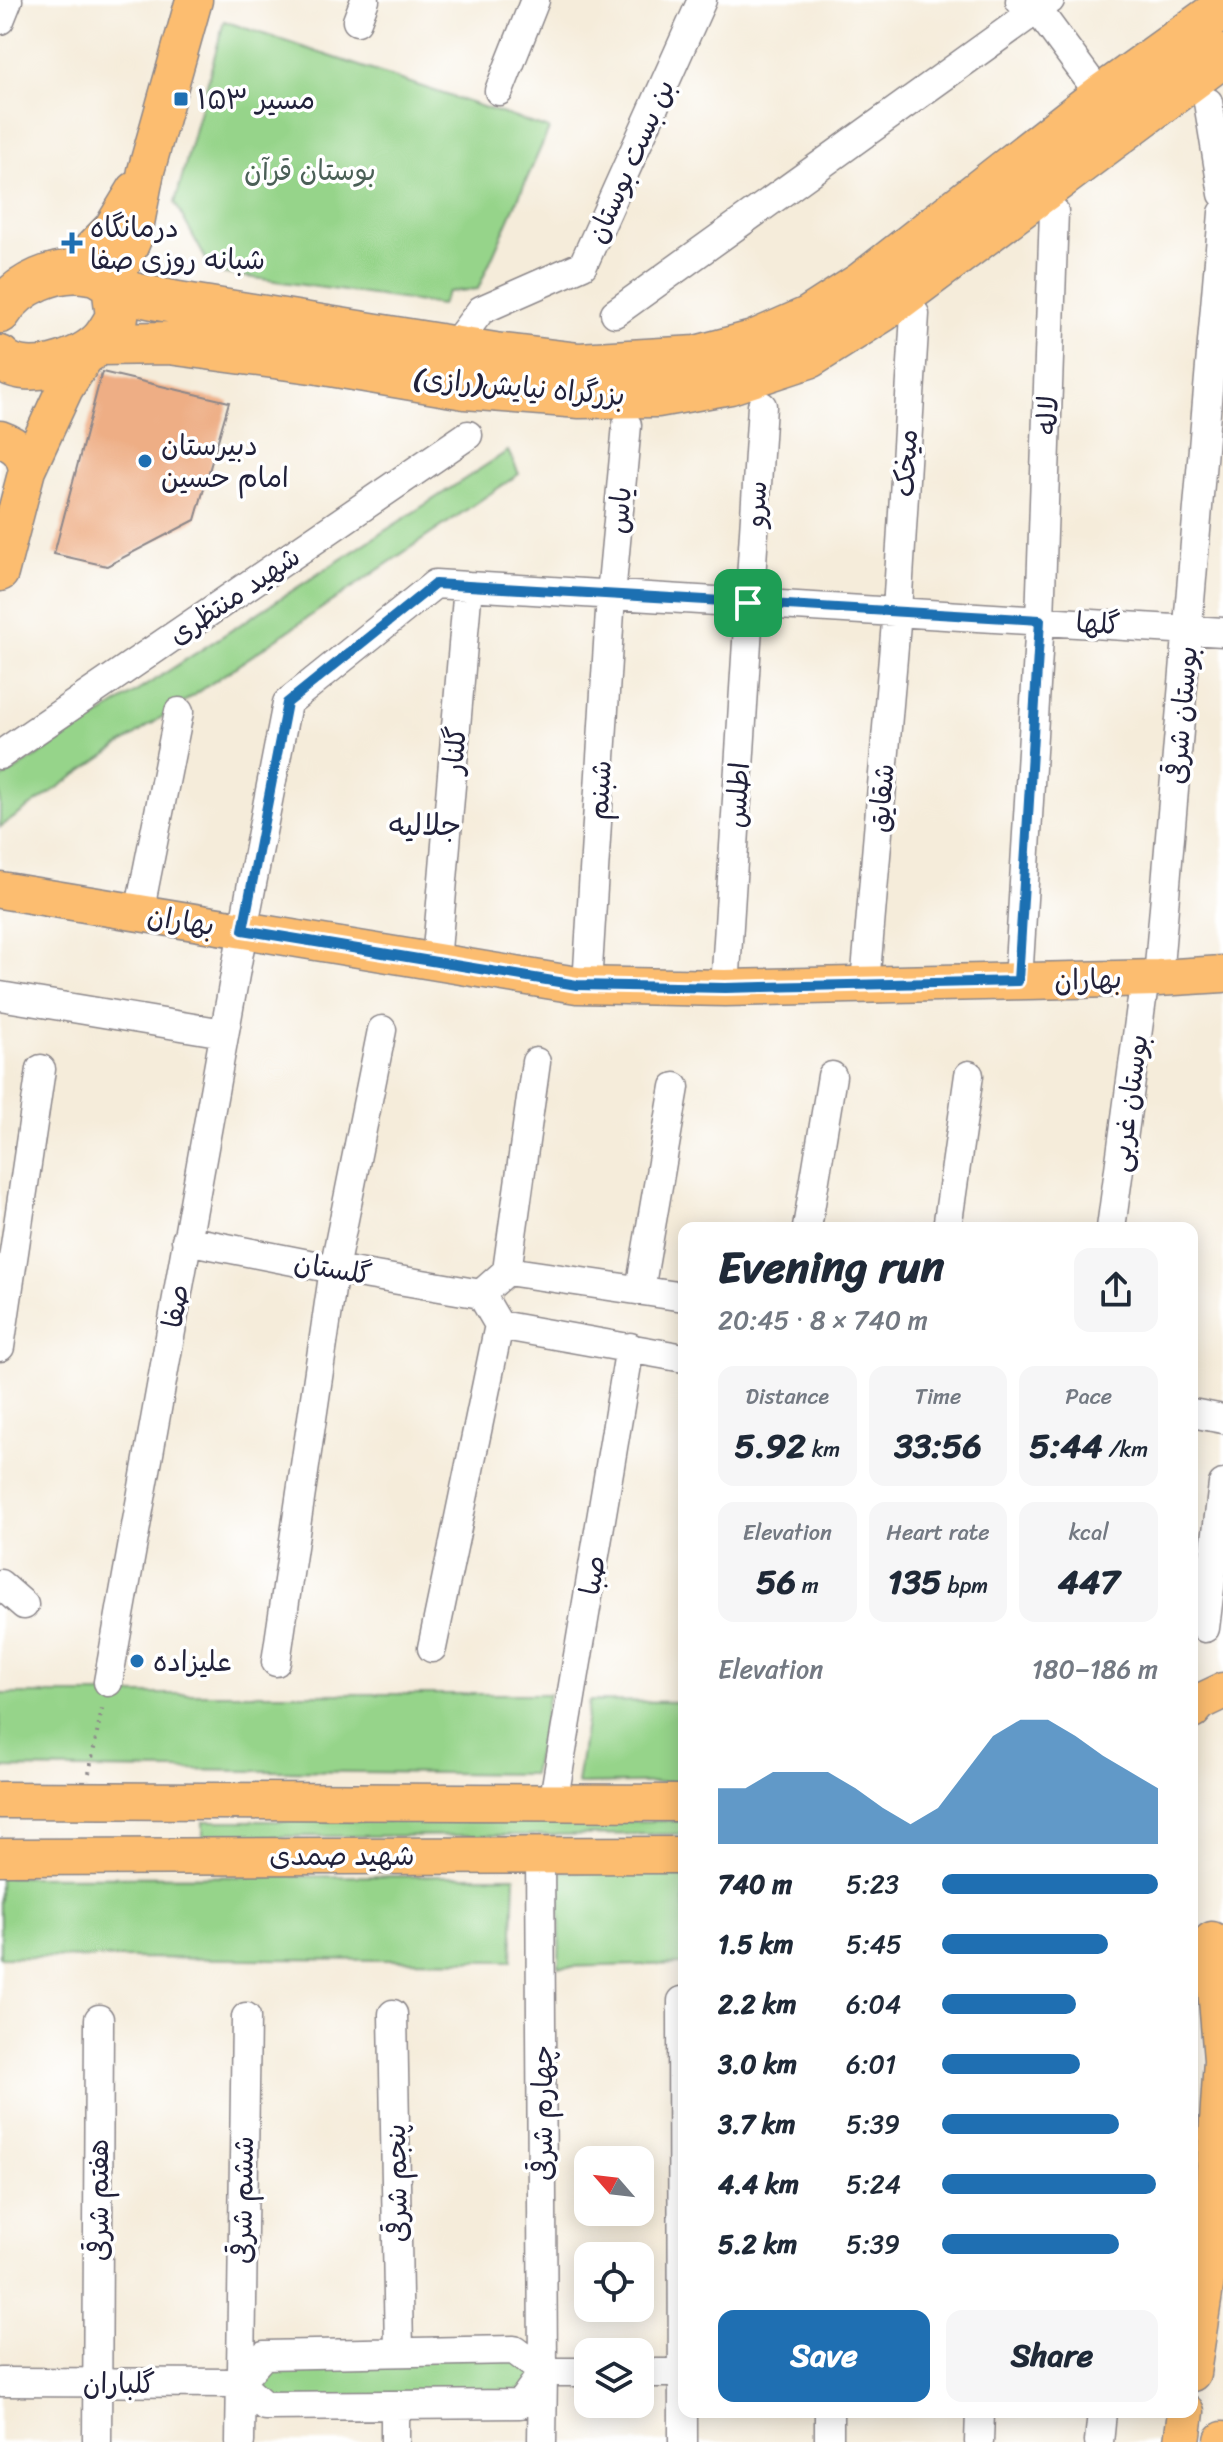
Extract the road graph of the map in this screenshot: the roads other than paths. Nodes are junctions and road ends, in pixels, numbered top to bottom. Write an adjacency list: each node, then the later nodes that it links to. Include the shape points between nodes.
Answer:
1 (8, 0): 7 (street)
2 (194, 0): 13 (main road)
3 (535, 0): 9 (street)
4 (702, 0): 24 (street, بن بست بوستان, via 583,265 481,310)
5 (1035, 3): 10 (street); 21 (street)
6 (1223, 8): 10 (highway, بزرگراه نیایش(رازی))
7 (0, 20)
8 (1223, 56): 12 (highway, بزرگراه نیایش(رازی))
9 (499, 91)
10 (1101, 96): 12 (main road); 24 (highway, بزرگراه نیایش(رازی), via 861,284 810,317 753,342 696,357 579,364)
11 (1208, 102): 14 (street)
12 (1124, 130): 23 (highway, بزرگراه نیایش(رازی), via 882,311 809,357 730,383 657,396 580,397 465,388 169,343)
13 (146, 171): 17 (main road, via 112,228); 19 (main road, via 133,239)
14 (1223, 194)
15 (1054, 211): 36 (street, لاله)
16 (1223, 213): 37 (street, بوستان شرقی)
17 (60, 273): 18 (highway); 19 (highway, بزرگراه نیایش(رازی), via 94,273); 20 (highway, via 8,298)
18 (0, 278)
19 (114, 287): 23 (highway, via 117,317); 24 (highway, بزرگراه نیایش(رازی), via 178,303)
20 (0, 312)
21 (615, 313)
22 (915, 314): 35 (street, میخک)
23 (95, 346): 25 (highway, via 63,364 32,370); 30 (main road, via 65,388)
24 (453, 347)
25 (0, 357)
26 (762, 406): 34 (street, سرو)
27 (627, 425): 33 (street, یاس)
28 (468, 435): 40 (street, شهید منتظری)
29 (0, 439): 30 (main road, via 25,455)
30 (27, 470): 31 (main road)
31 (0, 573)
32 (468, 586): 33 (street, گلها); 43 (street, گلها, via 435,584 287,703); 44 (street, گلنار)
33 (611, 595): 34 (street, گلها); 49 (street, شبنم)
34 (748, 603): 35 (street, گلها); 50 (street, اطلس)
35 (897, 611): 36 (street, گلها); 48 (street, شقایق)
36 (1040, 620): 37 (street, گلها); 47 (street, لاله)
37 (1188, 628): 38 (street, گلها); 46 (street, بوستان شرقی)
38 (1223, 632)
39 (179, 712): 42 (street)
40 (0, 755)
41 (0, 890): 42 (main road, بهاران)
42 (139, 913): 43 (main road, بهاران)
43 (243, 930): 44 (main road, بهاران); 53 (street, صفا)
44 (436, 962): 49 (main road, بهاران)
45 (1223, 974): 46 (main road, بهاران)
46 (1152, 978): 47 (main road, بهاران); 61 (street, بوستان غربی)
47 (1018, 981): 48 (main road, بهاران)
48 (865, 984): 50 (main road, بهاران)
49 (587, 985): 50 (main road, بهاران)
50 (725, 988)
51 (0, 996): 53 (street)
52 (382, 1030): 63 (street)
53 (224, 1033): 62 (street, صفا)
54 (536, 1062): 64 (street)
55 (41, 1069): 69 (street)
56 (969, 1075): 60 (street)
57 (832, 1076): 59 (street)
58 (675, 1087): 65 (street)
59 (808, 1222)
60 (948, 1222)
61 (1112, 1222)
62 (186, 1240): 63 (street, گلستان); 80 (street, صفا)
63 (334, 1269): 66 (street, گلستان); 79 (street)
64 (507, 1271): 65 (street); 66 (street)
65 (640, 1290): 67 (street)
66 (481, 1294): 68 (street)
67 (678, 1296)
68 (499, 1325): 70 (street); 78 (street)
69 (0, 1347)
70 (630, 1347): 71 (street); 84 (street, صبا)
71 (678, 1357)
72 (1198, 1414): 73 (street)
73 (1223, 1419)
74 (1223, 1484): 77 (street)
75 (0, 1584): 76 (street)
76 (24, 1605)
77 (1205, 1628)
78 (432, 1648)
79 (276, 1662)
80 (108, 1682)
81 (0, 1800): 82 (main road, شهید صمدی)
82 (173, 1801): 84 (main road, شهید صمدی); 87 (main road)
83 (678, 1803): 84 (main road, شهید صمدی)
84 (553, 1804)
85 (540, 1854): 86 (main road, شهید صمدی); 87 (main road, شهید صمدی); 96 (street, چهارم شرقی)
86 (678, 1855)
87 (172, 1856): 88 (main road, شهید صمدی)
88 (0, 1857)
89 (1209, 1936): 93 (main road)
90 (393, 2014): 95 (street, پنجم شرقی)
91 (246, 2017): 102 (street, ششم شرقی)
92 (99, 2019): 101 (street, هفتم شرقی)
93 (1221, 2099): 94 (main road)
94 (1198, 2333)
95 (399, 2352): 96 (street, via 514,2350); 102 (street, via 264,2355)
96 (543, 2372): 97 (street); 103 (street, via 520,2404); 112 (street, چهارم شرقی)
97 (574, 2372)
98 (654, 2373): 99 (street)
99 (678, 2373)
100 (0, 2382): 101 (street, گلباران)
101 (97, 2382): 102 (street, گلباران); 109 (street, هفتم شرقی)
102 (239, 2383): 103 (street, via 265,2406); 110 (street, ششم شرقی)
103 (395, 2405): 111 (street)
104 (683, 2418): 113 (street)
105 (829, 2418): 114 (street)
106 (980, 2418): 115 (street)
107 (1101, 2418): 116 (street)
108 (1185, 2418): 117 (main road)
109 (97, 2442)
110 (240, 2442)
111 (395, 2442)
112 (542, 2442)
113 (683, 2442)
114 (829, 2442)
115 (979, 2442)
116 (1099, 2442)
117 (1182, 2442)

